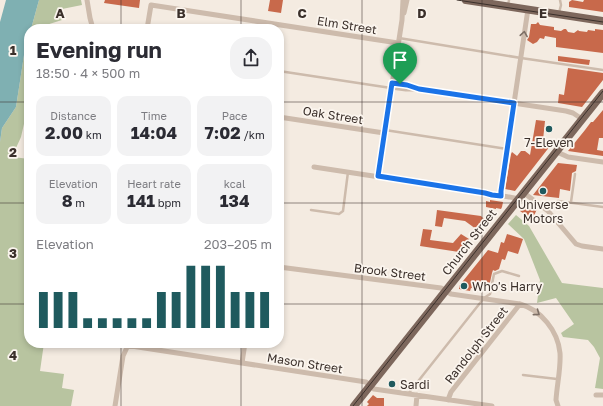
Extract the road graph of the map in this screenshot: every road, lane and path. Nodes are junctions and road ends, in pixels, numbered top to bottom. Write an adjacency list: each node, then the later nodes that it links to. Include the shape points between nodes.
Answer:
1 (87, 0): 11 (street)
2 (403, 0): 9 (street)
3 (407, 0): 9 (street)
4 (466, 0): 6 (main road)
5 (560, 0): 8 (lane)
6 (508, 3): 7 (main road)
7 (528, 9): 8 (main road); 16 (street, one-way to 7)
8 (559, 14): 10 (main road)
9 (402, 20): 15 (street)
10 (603, 21)
11 (92, 24)
12 (148, 24): 13 (street, Elm Street, via 151,6)
13 (282, 24)
14 (284, 24): 15 (street, Elm Street)
15 (398, 40): 16 (lane); 19 (street)
16 (521, 58): 17 (lane); 21 (street)
17 (603, 70)
18 (284, 72): 19 (lane)
19 (391, 86): 21 (street); 24 (street)
20 (603, 93): 23 (main road, Church Street)
21 (514, 103): 23 (street, via 571,112); 25 (street)
22 (284, 118): 24 (street, Oak Street)
23 (582, 119): 26 (main road, Church Street)
24 (385, 132): 25 (lane); 31 (street)
25 (507, 149): 32 (street)
26 (557, 152): 27 (street, via 568,157); 33 (main road, Church Street)
27 (603, 162)
28 (314, 167): 29 (street)
29 (348, 172): 31 (street); 37 (lane, via 343,211 339,214)
30 (575, 174): 35 (lane)
31 (378, 176): 32 (street)
32 (501, 196): 33 (street)
33 (521, 196): 38 (street, via 548,211 576,244); 41 (main road, Church Street)
34 (558, 201): 35 (lane)
35 (570, 202): 36 (lane)
36 (603, 207)
37 (311, 210)
38 (603, 249)
39 (284, 268): 41 (street, Brook Street, via 441,288)
40 (519, 276): 42 (lane, via 502,271 494,274 490,294)
41 (446, 291): 42 (street, Brook Street, via 451,294); 50 (main road, Church Street)
42 (484, 298): 43 (street, Brook Street); 51 (lane)
43 (520, 304): 49 (street, Brook Street, one-way to 49, via 543,317 551,327 559,347); 55 (street, Randolph Street, via 451,392)
44 (127, 348): 56 (street, via 123,356)
45 (153, 348): 47 (street, Mason Street)
46 (244, 348): 47 (street)
47 (242, 363): 50 (street, Mason Street, via 366,382)
48 (523, 375): 49 (lane)
49 (558, 379): 60 (street, Brook Street)
50 (370, 386): 51 (street, Mason Street, via 374,389); 57 (main road, Church Street)
51 (408, 394): 52 (street, Mason Street)
52 (417, 395): 55 (street, Mason Street); 58 (street)
53 (596, 395): 54 (street)
54 (603, 395)
55 (448, 400): 59 (street, Mason Street)
56 (115, 406)
57 (354, 406)
58 (416, 406)
59 (492, 406)
60 (558, 406)

